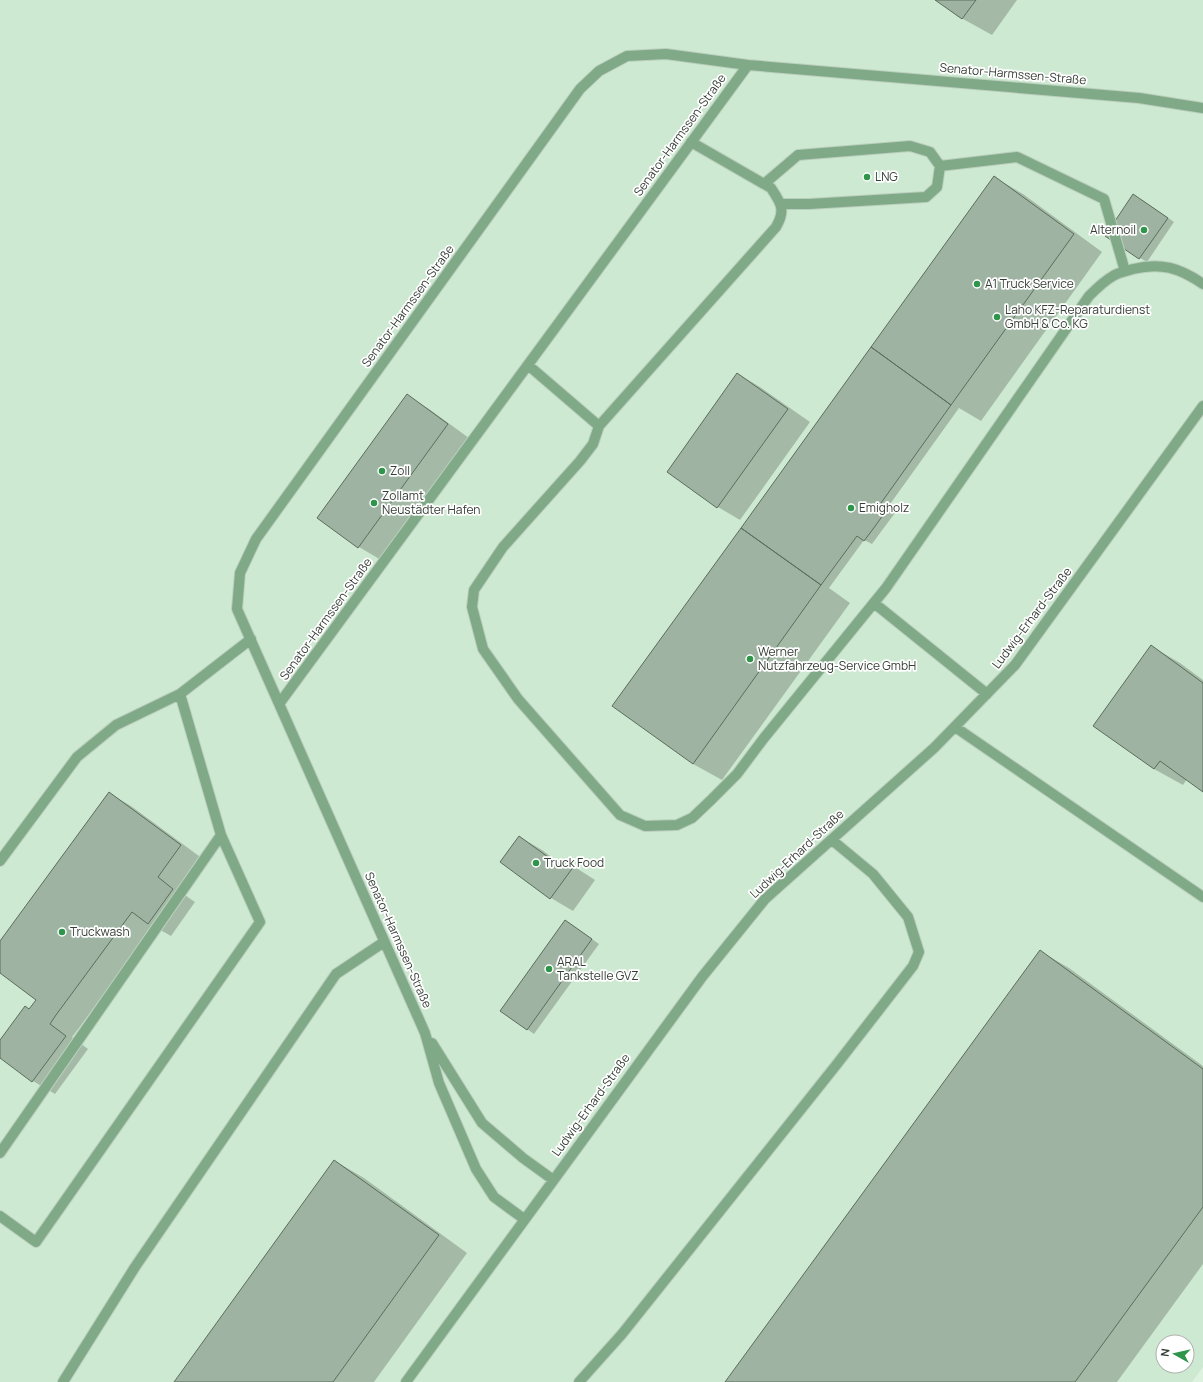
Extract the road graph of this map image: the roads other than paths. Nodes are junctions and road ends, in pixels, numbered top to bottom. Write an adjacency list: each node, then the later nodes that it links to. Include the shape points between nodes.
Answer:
1 (748, 65): 2 (street, Senator-Harmssen-Straße, via 1139,98); 3 (street, Senator-Harmssen-Straße); 13 (street, Senator-Harmssen-Straße, via 666,54 627,56 598,71 580,89 256,539 240,573 237,609)
2 (1203, 108)
3 (691, 142): 5 (street); 9 (street, Senator-Harmssen-Straße)
4 (940, 166): 5 (street, via 930,152 910,146 798,155); 6 (street, via 937,187 926,197); 7 (street, via 1017,157 1104,199)
5 (764, 184): 6 (street, via 771,188)
6 (780, 204): 11 (street, via 781,219 776,227)
7 (1125, 271): 8 (street, via 1164,266 1190,275); 12 (street, via 1100,285 1089,296)
8 (1203, 284)
9 (528, 365): 11 (street); 16 (street, Senator-Harmssen-Straße)
10 (1203, 406): 15 (street, Ludwig-Erhard-Straße, via 1015,665)
11 (599, 426): 12 (street, via 593,444 580,461 503,547 474,590 472,607 483,649 518,699 620,815 645,826 677,825 692,818 737,774)
12 (874, 603): 15 (street)
13 (251, 639): 14 (street); 16 (street, Senator-Harmssen-Straße)
14 (180, 694): 18 (street); 20 (street, via 116,725 77,757)
15 (986, 694): 17 (street, Ludwig-Erhard-Straße)
16 (279, 704): 22 (street, Senator-Harmssen-Straße)
17 (954, 727): 19 (street, Ludwig-Erhard-Straße); 21 (street)
18 (221, 835): 24 (street); 26 (street, via 260,922 36,1242)
19 (832, 840): 25 (street, Ludwig-Erhard-Straße, via 760,905 702,977); 30 (street, via 873,874 908,917 919,952 913,966 627,1328)
20 (0, 862)
21 (1203, 897)
22 (384, 942): 23 (street, Senator-Harmssen-Straße); 28 (street, via 336,974 136,1267)
23 (425, 1033): 25 (street, Senator-Harmssen-Straße, via 482,1123); 27 (street, Senator-Harmssen-Straße, via 439,1083 476,1170 494,1197)
24 (0, 1153)
25 (552, 1179): 27 (street, Ludwig-Erhard-Straße)
26 (0, 1216)
27 (524, 1220): 29 (street, Ludwig-Erhard-Straße)
28 (63, 1382)
29 (406, 1382)
30 (579, 1382)

